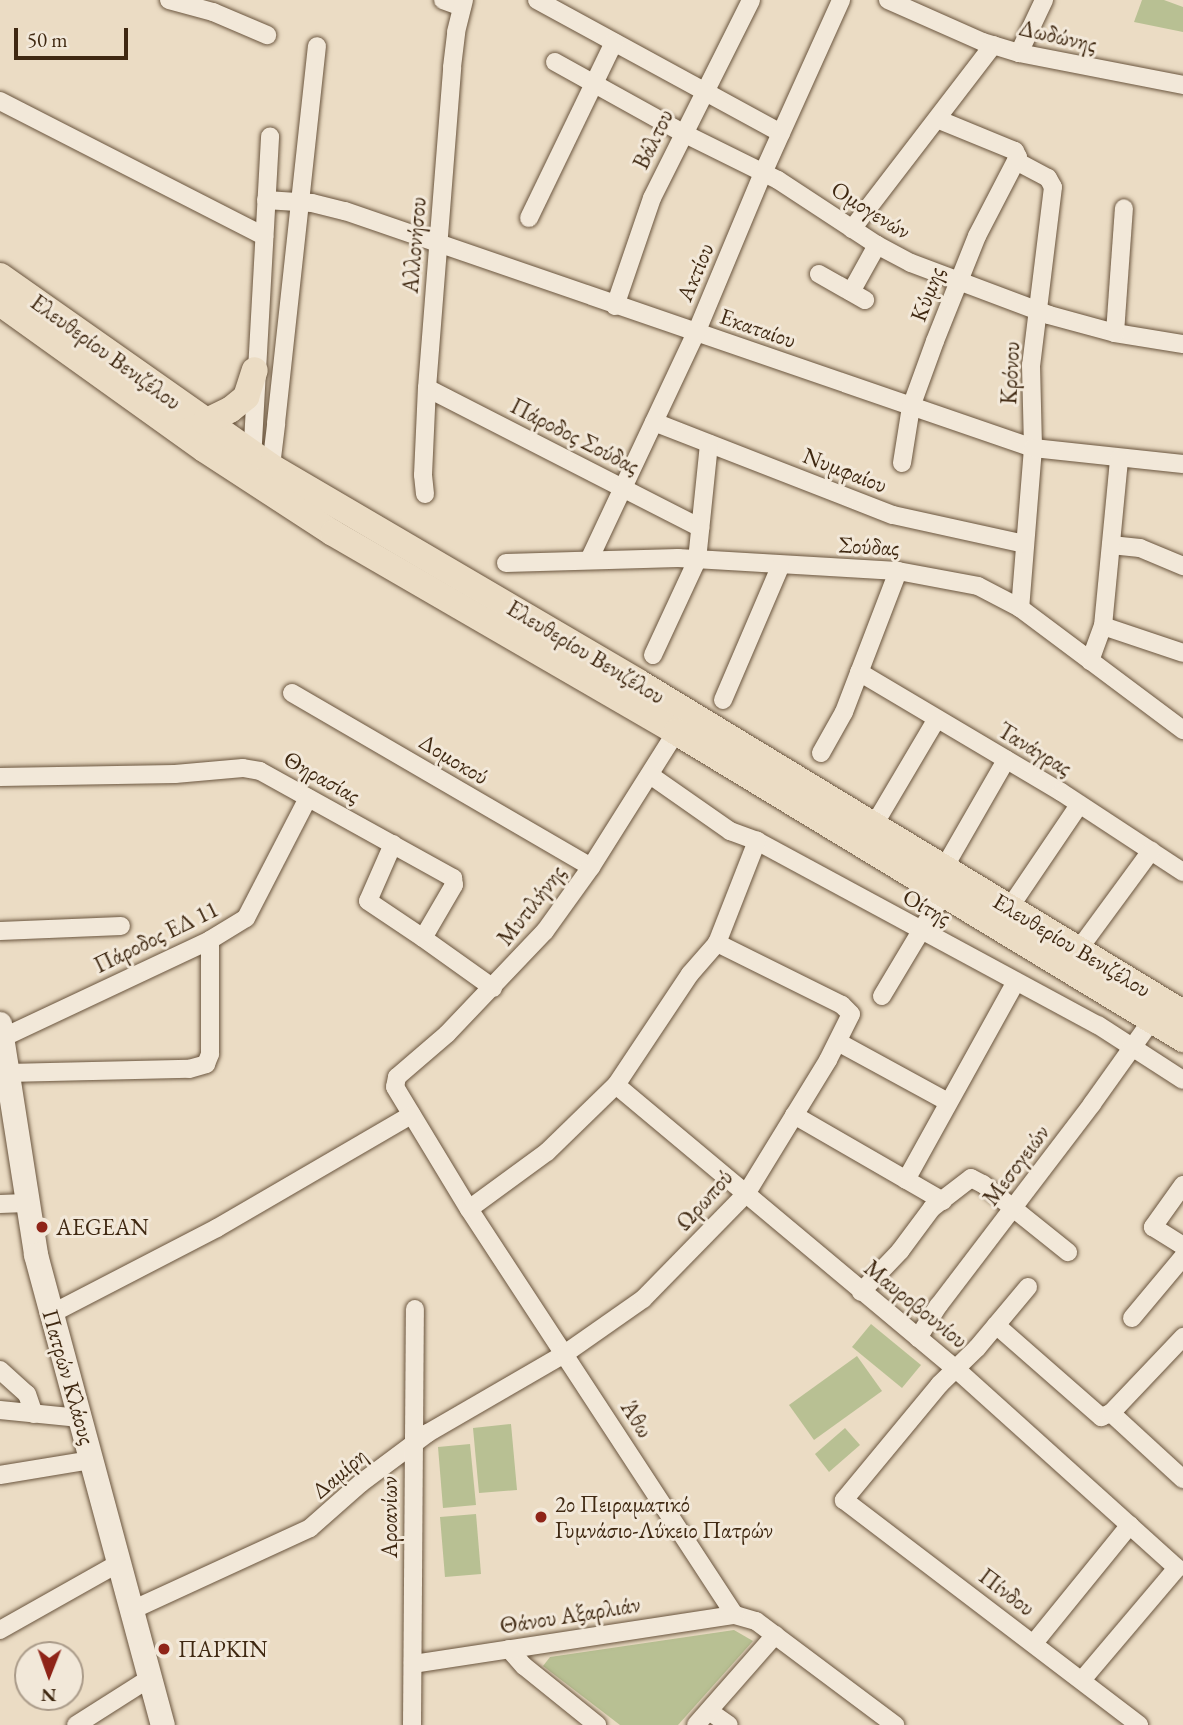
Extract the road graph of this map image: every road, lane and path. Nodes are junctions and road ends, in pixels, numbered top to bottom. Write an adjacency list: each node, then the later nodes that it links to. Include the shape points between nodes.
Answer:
1 (169, 0): 9 (street, via 212,12)
2 (443, 0): 8 (street)
3 (537, 0): 10 (street)
4 (751, 0): 17 (street, Βάλτου)
5 (841, 0): 21 (street, Ακτίου)
6 (888, 0): 11 (street, Δωδώνης)
7 (1044, 0): 13 (street)
8 (463, 3): 32 (street, Αλλονήσου, via 454,46)
9 (267, 36)
10 (614, 42): 15 (street); 17 (street)
11 (993, 45): 13 (street, Δωδώνης); 19 (street)
12 (317, 46): 26 (street)
13 (1019, 53): 16 (street, Δωδώνης)
14 (555, 62): 15 (street, Ομογενών)
15 (594, 82): 20 (street, Ομογενών); 28 (street)
16 (1183, 85)
17 (705, 92): 20 (street, Βάλτου); 21 (street)
18 (0, 101): 30 (street)
19 (937, 120): 23 (street); 29 (street)
20 (683, 133): 24 (street, Ομογενών); 37 (street, Βάλτου, via 652,198)
21 (781, 133): 24 (street, Ακτίου)
22 (270, 136): 25 (street)
23 (1015, 156): 35 (street, Κύμης); 38 (street, Κρόνου, via 1048,178 1053,187)
24 (763, 173): 29 (street, Ομογενών); 40 (street, Ακτίου)
25 (266, 200): 26 (street, Εκαταίου); 30 (street)
26 (300, 201): 32 (street, Εκαταίου, via 324,205); 52 (street)
27 (1124, 208): 39 (street)
28 (529, 218)
29 (852, 229): 31 (street, Ομογενών)
30 (264, 236): 42 (street)
31 (877, 245): 33 (street, via 858,296); 35 (street, Ομογενών)
32 (439, 246): 37 (street, Εκαταίου); 43 (street, Αλλονήσου)
33 (819, 274)
34 (0, 276): 45 (main road, Ελευθερίου Βενιζέλου)
35 (957, 283): 38 (street, Ομογενών); 44 (street, Κύμης)
36 (0, 303): 52 (main road, Ελευθερίου Βενιζέλου)
37 (615, 306): 40 (street, Εκαταίου)
38 (1039, 311): 39 (street, Ομογενών); 48 (street, Κρόνου, via 1031,365)
39 (1115, 332): 41 (street, Ομογενών)
40 (696, 333): 44 (street, Εκαταίου); 46 (street, Ακτίου)
41 (1183, 344)
42 (255, 370): 45 (main road, via 246,397); 52 (street)
43 (427, 388): 53 (street, Πάροδος Σούδας); 54 (street, Αλλονήσου)
44 (911, 407): 48 (street, Εκαταίου); 50 (street, Κύμης)
45 (205, 422): 52 (main road, Ελευθερίου Βενιζέλου)
46 (654, 422): 47 (street, Νυμφαίου); 53 (street, Ακτίου)
47 (709, 444): 55 (street); 56 (street, Νυμφαίου, via 893,515)
48 (1032, 448): 49 (street, Εκαταίου); 56 (street, Κρόνου)
49 (1119, 459): 51 (street, Εκαταίου); 57 (street)
50 (902, 463)
51 (1183, 464)
52 (259, 467): 74 (main road, Ελευθερίου Βενιζέλου, via 333,533); 81 (main road, Ελευθερίου Βενιζέλου)
53 (623, 488): 55 (street, Πάροδος Σούδας); 58 (street, Ακτίου)
54 (425, 494)
55 (700, 528): 59 (street)
56 (1025, 544): 64 (street, Κρόνου)
57 (1111, 545): 61 (street, via 1140,548); 65 (street)
58 (589, 560): 59 (street, Σούδας); 60 (street, Σούδας)
59 (697, 560): 62 (street, Σούδας); 67 (street)
60 (506, 563)
61 (1183, 566)
62 (780, 567): 63 (street, Σούδας); 71 (street)
63 (898, 571): 64 (street, Σούδας, via 978,586); 69 (street)
64 (1020, 608): 68 (street, Σούδας)
65 (1103, 626): 66 (street); 68 (street)
66 (1183, 653)
67 (653, 655)
68 (1090, 662): 73 (street, Σούδας)
69 (859, 673): 72 (street, Τανάγρας); 75 (street)
70 (292, 693): 85 (street, Δομοκού)
71 (723, 700)
72 (936, 720): 76 (street, Τανάγρας); 81 (street)
73 (1183, 730)
74 (676, 732): 77 (street, Μυτιλήνης); 87 (main road, Ελευθερίου Βενιζέλου)
75 (821, 753)
76 (1006, 760): 80 (street, Τανάγρας); 87 (street)
77 (650, 775): 82 (street, Οίτης, via 730,831); 85 (street, Μυτιλήνης)
78 (0, 777): 79 (street, Θηρασίας, via 243,768 260,771)
79 (308, 798): 83 (street, Θηρασίας); 93 (street, Πάροδος ΕΔ 11, via 250,912)
80 (1079, 805): 84 (street, Τανάγρας); 88 (street)
81 (874, 825): 87 (main road, Ελευθερίου Βενιζέλου)
82 (757, 841): 91 (street, Οίτης); 94 (street)
83 (393, 844): 92 (street, via 368,901); 92 (street, Θηρασίας, via 454,881)
84 (1151, 851): 86 (street, Τανάγρας); 95 (street)
85 (591, 867): 97 (street, Μυτιλήνης, via 545,931)
86 (1183, 872)
87 (943, 881): 88 (main road, Ελευθερίου Βενιζέλου); 91 (street); 100 (main road, Ελευθερίου Βενιζέλου)
88 (1010, 907): 95 (main road, Ελευθερίου Βενιζέλου)
89 (121, 926): 90 (street)
90 (0, 931)
91 (920, 931): 96 (street, Οίτης); 98 (street)
92 (423, 938): 97 (street)
93 (210, 940): 101 (street, Πάροδος ΕΔ 11); 108 (street, via 210,1054 206,1064)
94 (717, 943): 103 (street, Ωρωπού, via 842,1005 850,1014); 107 (street, via 690,974)
95 (1079, 950): 99 (main road, Ελευθερίου Βενιζέλου)
96 (1015, 983): 104 (street, Οίτης); 109 (street)
97 (493, 988): 106 (street, Μυτιλήνης)
98 (882, 996)
99 (1183, 1013)
100 (1152, 1020): 102 (main road, Ελευθερίου Βενιζέλου); 104 (street, Μεσογειών)
101 (1, 1031): 108 (main road, Πατρών Κλάους)
102 (1183, 1040)
103 (838, 1042): 109 (street); 111 (street, Ωρωπού)
104 (1133, 1046): 105 (street, Οίτης); 118 (street, Μεσογειών)
105 (1183, 1080)
106 (394, 1084): 110 (street, Άθω)
107 (616, 1084): 114 (street, Μαυροβουνίου); 119 (street, via 547,1152)
108 (6, 1087): 116 (main road, Πατρών Κλάους)
109 (948, 1102): 112 (street)
110 (411, 1115): 119 (street, Άθω); 126 (street, via 217,1228)
111 (794, 1115): 112 (street); 114 (street, Ωρωπού)
112 (906, 1180): 115 (street)
113 (1183, 1185): 120 (street, via 1153,1227)
114 (746, 1194): 124 (street, Μαυροβουνίου); 131 (street, Ωρωπού, via 661,1283)
115 (943, 1201): 118 (street, via 969,1179); 124 (street)
116 (26, 1203): 117 (street); 126 (main road, Πατρών Κλάους)
117 (0, 1204)
118 (1014, 1208): 121 (street); 130 (street, Μεσογειών)
119 (469, 1209): 131 (street, Άθω)
120 (1183, 1246)
121 (1068, 1252)
122 (1183, 1257): 127 (street)
123 (1028, 1287): 128 (street)
124 (861, 1292): 130 (street, Μαυροβουνίου)
125 (415, 1308): 138 (street, Αροανίων)
126 (51, 1314): 137 (main road, Πατρών Κλάους)
127 (1132, 1318)
128 (996, 1325): 132 (street); 136 (street, via 1094,1414)
129 (1183, 1337): 136 (street)
130 (918, 1338): 132 (street, Μαυροβουνίου)
131 (566, 1353): 138 (street, Δαμίρη); 145 (street, Άθω)
132 (955, 1368): 142 (street, Μαυροβουνίου); 148 (street, Πίνδου, via 844,1500)
133 (0, 1370): 135 (street, via 29,1397)
134 (0, 1410): 135 (street)
135 (34, 1413): 137 (street)
136 (1111, 1413): 141 (street)
137 (80, 1418): 139 (main road, Πατρών Κλάους)
138 (413, 1444): 144 (street, Δαμίρη, via 310,1528); 150 (street, Αροανίων)
139 (92, 1460): 140 (street); 143 (main road, Πατρών Κλάους)
140 (0, 1475)
141 (1183, 1479)
142 (1130, 1525): 148 (street); 152 (street, Μαυροβουνίου, via 1177,1568)
143 (120, 1563): 144 (main road, Πατρών Κλάους); 146 (street)
144 (132, 1610): 151 (main road, Πατρών Κλάους)
145 (735, 1615): 147 (street, via 751,1618); 149 (street, Θάνου Αξαρλιάν)
146 (0, 1630)
147 (775, 1635): 153 (street); 160 (street)
148 (1034, 1643): 152 (street, Πίνδου)
149 (509, 1649): 150 (street, Θάνου Αξαρλιάν); 154 (street)
150 (413, 1664): 157 (street, Αροανίων)
151 (150, 1678): 155 (street); 156 (main road, Πατρών Κλάους)
152 (1082, 1680): 161 (street, Πίνδου)
153 (709, 1711): 158 (street); 159 (street)
154 (587, 1722)
155 (75, 1725)
156 (163, 1725)
157 (412, 1725)
158 (696, 1725)
159 (729, 1725)
160 (895, 1725)
161 (1139, 1725)

